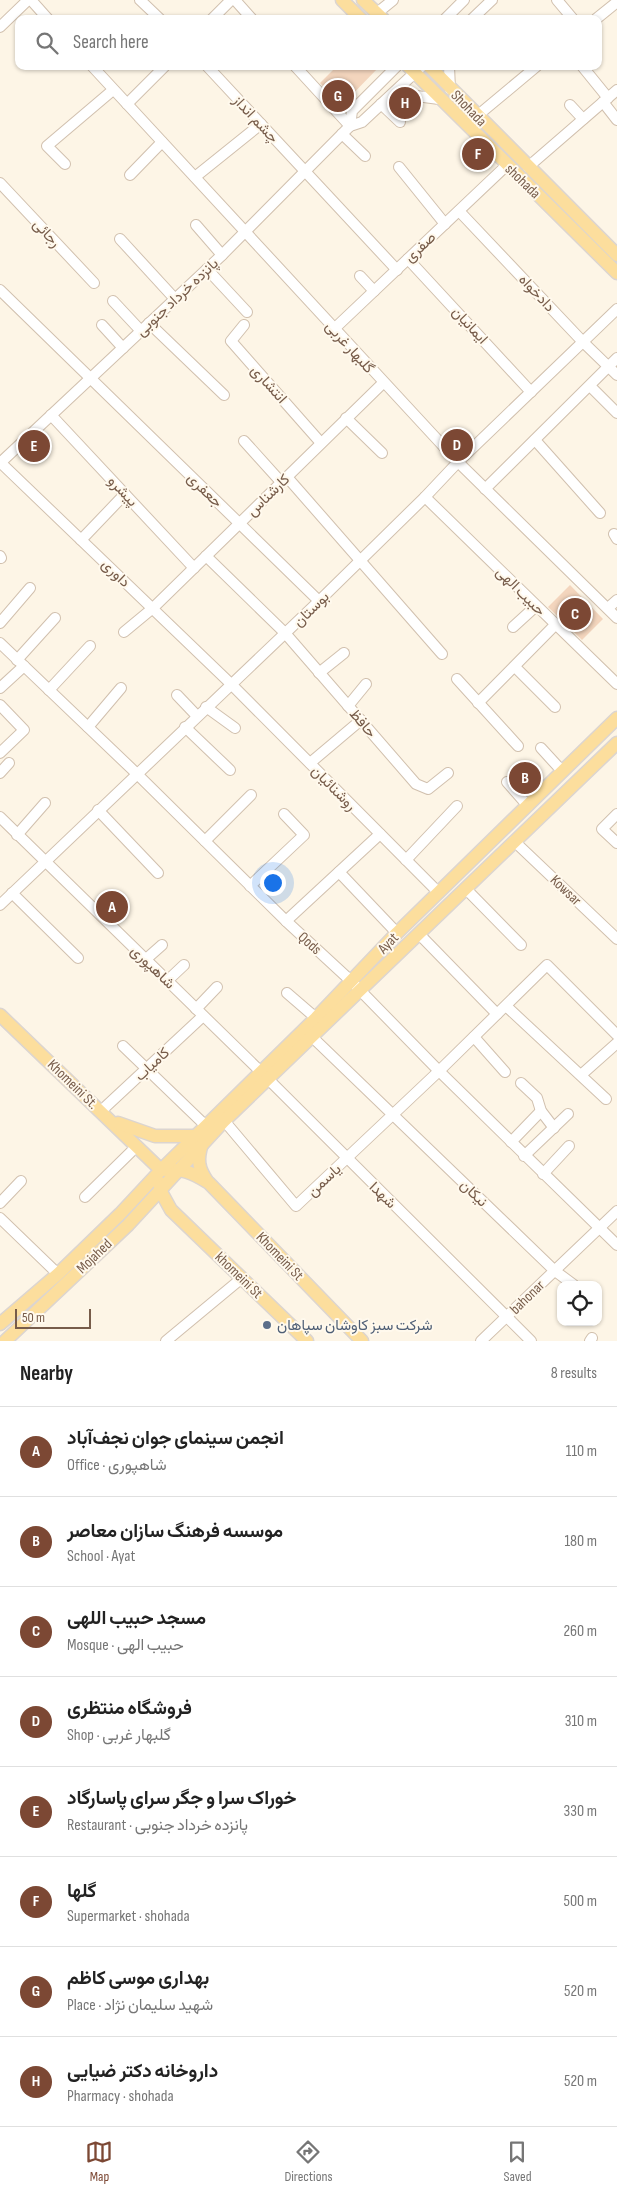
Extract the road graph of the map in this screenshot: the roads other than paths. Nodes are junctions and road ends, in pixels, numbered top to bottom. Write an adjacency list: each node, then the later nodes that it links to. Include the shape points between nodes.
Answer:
1 (29, 0): 12 (street); 23 (street)
2 (140, 0): 13 (street)
3 (231, 0): 14 (street)
4 (235, 0): 15 (street)
5 (342, 0): 16 (main road)
6 (364, 0): 17 (main road)
7 (393, 0): 18 (street)
8 (464, 0): 19 (street)
9 (492, 0): 20 (street)
10 (557, 0): 21 (street)
11 (617, 2): 22 (street)
12 (44, 15)
13 (156, 15)
14 (216, 15)
15 (248, 15)
16 (357, 15)
17 (379, 15)
18 (381, 15)
19 (449, 15)
20 (476, 15)
21 (570, 15)
22 (601, 15)
23 (0, 27)
24 (96, 70): 36 (street, گلبهار غربی)
25 (161, 70): 41 (street)
26 (211, 70): 48 (street, چشم انداز)
27 (298, 70): 49 (street)
28 (393, 70): 49 (street, via 352,111)
29 (413, 70): 38 (street)
30 (417, 70): 39 (main road, shohada)
31 (433, 70): 35 (main road, Shohada)
32 (449, 70): 35 (street)
33 (532, 70): 44 (street)
34 (585, 70): 40 (street)
35 (450, 89): 44 (main road, Shohada)
36 (114, 90): 41 (street, گلبهار غربی); 52 (street, via 46,146)
37 (617, 90): 40 (street)
38 (394, 93): 39 (street); 42 (street)
39 (439, 98): 53 (main road, shohada)
40 (605, 100): 45 (street); 46 (street)
41 (127, 104): 50 (street, گلبهار غربی)
42 (381, 104): 47 (street); 49 (street, via 362,122)
43 (570, 105): 45 (street)
44 (477, 116): 55 (main road, Shohada)
45 (583, 119): 55 (street)
46 (617, 120)
47 (400, 122)
48 (260, 124): 56 (street, چشم انداز); 58 (street)
49 (346, 130): 51 (street); 56 (street, پانزده خرداد جنوبی)
50 (162, 142): 57 (street); 58 (street, گلبهار غربی)
51 (365, 156)
52 (64, 164)
53 (507, 165): 60 (street, صفری); 70 (main road, shohada)
54 (399, 167): 61 (street)
55 (528, 167): 66 (main road, Shohada)
56 (304, 171): 63 (street, پانزده خرداد جنوبی); 69 (street, چشم انداز)
57 (130, 175)
58 (195, 177): 63 (street, گلبهار غربی)
59 (0, 183): 72 (street, رجائی)
60 (459, 211): 61 (street, صفری); 84 (street, دادخواه)
61 (445, 224): 67 (street, صفری)
62 (196, 225): 65 (street)
63 (246, 231): 65 (street, پانزده خرداد جنوبی); 82 (street, گلبهار غربی)
64 (120, 239): 75 (street)
65 (222, 255): 68 (street, پانزده خرداد جنوبی)
66 (617, 255)
67 (408, 258): 69 (street, صفری); 92 (street, ایمانیان)
68 (207, 269): 75 (street, پانزده خرداد جنوبی); 78 (street)
69 (397, 270): 73 (street, صفری)
70 (617, 273)
71 (360, 276): 73 (street)
72 (94, 283)
73 (374, 291): 82 (street, صفری)
74 (1, 293): 89 (street, جعفری)
75 (175, 299): 79 (street, پانزده خرداد جنوبی)
76 (113, 301): 83 (street)
77 (617, 309): 84 (street, بوستان)
78 (247, 312)
79 (149, 323): 83 (street, پانزده خرداد جنوبی); 93 (street)
80 (102, 325): 85 (street)
81 (244, 325): 99 (street, انتشاری, via 231,340)
82 (334, 329): 90 (street, گلبهار غربی)
83 (140, 331): 85 (street, پانزده خرداد جنوبی)
84 (583, 342): 87 (street, دادخواه); 92 (street, بوستان)
85 (122, 348): 89 (street, پانزده خرداد جنوبی)
86 (617, 358): 87 (street)
87 (609, 366): 88 (street, دادخواه); 91 (street)
88 (617, 375)
89 (91, 379): 95 (street, پانزده خرداد جنوبی); 108 (street, جعفری)
90 (383, 383): 96 (street, کارشناس); 101 (street, گلبهار غربی)
91 (590, 386): 94 (street); 97 (street)
92 (531, 392): 101 (street, بوستان)
93 (224, 395)
94 (617, 413)
95 (52, 415): 102 (street, پانزده خرداد جنوبی); 105 (street, پیشرو)
96 (346, 418): 99 (street, کارشناس); 100 (street)
97 (535, 440): 104 (street); 107 (street)
98 (244, 441): 103 (street)
99 (321, 443): 103 (street, کارشناس)
100 (382, 452)
101 (458, 462): 104 (street, گلبهار غربی); 106 (street, بوستان)
102 (0, 463): 109 (street, داوری)
103 (284, 480): 108 (street, کارشناس); 111 (street)
104 (485, 489): 118 (street, گلبهار غربی)
105 (126, 494): 109 (street); 112 (street, پیشرو)
106 (425, 497): 111 (street, بوستان); 116 (street, حبیب الهی)
107 (600, 513)
108 (239, 523): 110 (street, کارشناس); 115 (street, جعفری)
109 (81, 540): 117 (street, داوری)
110 (206, 556): 112 (street, کارشناس); 125 (street, حافظ)
111 (361, 560): 115 (street, بوستان); 129 (street)
112 (194, 568): 117 (street, کارشناس)
113 (30, 588): 121 (street)
114 (617, 600): 118 (street)
115 (319, 602): 125 (street, بوستان)
116 (536, 606): 122 (street, حبیب الهی); 123 (street)
117 (153, 608): 124 (street, کارشناس); 134 (street, داوری)
118 (608, 608): 120 (street, گلبهار غربی)
119 (55, 618): 130 (street)
120 (617, 618)
121 (0, 623)
122 (555, 625): 131 (street); 136 (street, حبیب الهی)
123 (513, 627)
124 (124, 632)
125 (285, 633): 132 (street, حافظ); 134 (street, بوستان)
126 (0, 643): 130 (street, Qods)
127 (90, 646): 139 (street)
128 (344, 654): 132 (street)
129 (442, 654)
130 (21, 663): 137 (street); 139 (street, Qods)
131 (515, 667): 141 (street); 145 (street)
132 (319, 673): 143 (street, حافظ)
133 (457, 679): 141 (street)
134 (231, 684): 144 (street, بوستان); 157 (street, روشنائیان)
135 (366, 684): 143 (street)
136 (617, 684)
137 (0, 688)
138 (121, 688): 149 (street)
139 (49, 690): 149 (street, Qods)
140 (177, 695): 146 (street)
141 (478, 704): 153 (street)
142 (0, 705): 155 (street, via 24,730)
143 (348, 706): 148 (street, حافظ)
144 (206, 707): 146 (street, بوستان); 151 (street)
145 (556, 707)
146 (197, 716): 150 (street, بوستان)
147 (617, 718): 159 (main road, Ayat)
148 (360, 720): 157 (street); 162 (street, حافظ, via 416,784 428,789)
149 (88, 727): 161 (street, Qods)
150 (185, 727): 158 (street); 161 (street, بوستان)
151 (235, 728)
152 (617, 743): 175 (main road, Ayat)
153 (518, 746)
154 (541, 748): 159 (street)
155 (0, 753)
156 (9, 763): 160 (street)
157 (310, 763): 173 (street, روشنائیان)
158 (230, 770)
159 (562, 771): 167 (main road, Ayat)
160 (0, 773)
161 (136, 773): 168 (street, بوستان); 174 (street, Qods)
162 (448, 773)
163 (507, 782): 167 (street)
164 (251, 795): 174 (street)
165 (45, 803): 172 (street)
166 (457, 806): 177 (street)
167 (528, 806): 183 (main road, Ayat)
168 (98, 810): 178 (street, بوستان); 179 (street)
169 (284, 814): 181 (street, via 304,835)
170 (617, 814): 176 (street, via 602,829)
171 (0, 818): 172 (street, شاهپوری)
172 (17, 834): 178 (street, شاهپوری)
173 (380, 834): 177 (street, روشنائیان); 180 (street)
174 (205, 841): 181 (street, Qods)
175 (514, 841): 182 (main road, Ayat); 189 (street, Kowsar)
176 (617, 843)
177 (406, 860): 183 (street, روشنائیان)
178 (45, 862): 184 (street, بوستان); 193 (street, شاهپوری)
179 (158, 872)
180 (339, 872): 186 (street); 187 (street)
181 (250, 886): 186 (street, Qods)
182 (466, 889): 188 (main road, Ayat); 191 (street)
183 (438, 892): 187 (main road, Ayat)
184 (12, 893): 185 (street, بوستان); 192 (street)
185 (0, 905)
186 (286, 921): 196 (street, Qods)
187 (397, 933): 196 (main road, Ayat)
188 (419, 934): 198 (main road, Ayat); 202 (street)
189 (617, 939)
190 (162, 945): 193 (street)
191 (521, 945)
192 (78, 958)
193 (145, 960): 195 (street, شاهپوری)
194 (184, 965): 195 (street)
195 (167, 981): 201 (street, شاهپوری)
196 (352, 981): 198 (street, Qods); 204 (main road, Ayat)
197 (216, 988): 201 (street, کامیاب)
198 (361, 991): 205 (main road, Ayat); 211 (street, Qods)
199 (287, 993): 204 (street)
200 (506, 1006): 202 (street, یاسمن); 206 (street, یاسمن, via 547,965); 213 (street)
201 (200, 1013): 210 (street, کامیاب); 214 (street, شاهپوری)
202 (497, 1014): 207 (street, یاسمن)
203 (0, 1015): 219 (main road, Khomeini St.)
204 (316, 1018): 205 (main road, Ayat)
205 (309, 1033): 214 (main road, Ayat); 220 (street, نیکان)
206 (617, 1035)
207 (474, 1037): 211 (street, یاسمن); 212 (street)
208 (617, 1043): 213 (street)
209 (123, 1046): 210 (street)
210 (147, 1068): 219 (street, کامیاب); 222 (street)
211 (439, 1071): 220 (street, یاسمن); 225 (street, Qods)
212 (505, 1072)
213 (581, 1075): 216 (street)
214 (265, 1076): 221 (main road, Ayat); 229 (street, شهدا)
215 (521, 1083): 217 (street, via 537,1098)
216 (606, 1098)
217 (541, 1111): 223 (street); 225 (street)
218 (568, 1114): 223 (street)
219 (105, 1115): 224 (main road, via 137,1131); 227 (main road, Khomeini St.)
220 (392, 1115): 229 (street, یاسمن); 244 (street, نیکان)
221 (221, 1118): 222 (main road, Ayat); 224 (main road, Ayat); 229 (street, یاسمن, via 296,1206)
222 (206, 1126): 224 (main road, Ayat)
223 (554, 1128): 228 (street)
224 (199, 1140): 230 (main road, Ayat); 231 (main road, Ayat); 234 (main road, via 199,1169)
225 (511, 1142): 228 (street, Qods)
226 (569, 1146): 232 (street)
227 (141, 1149): 231 (main road, Khomeini St.); 236 (street)
228 (524, 1156): 232 (street, Qods)
229 (346, 1159): 248 (street, شهدا)
230 (180, 1169): 231 (main road); 234 (main road, Khomeini St); 235 (main road, Mojahed)
231 (161, 1170): 235 (main road); 245 (main road, Ayat)
232 (543, 1174): 242 (street, Qods)
233 (21, 1180): 237 (street)
234 (209, 1183): 253 (main road, Khomeini St)
235 (160, 1190): 240 (main road, khomeini St); 241 (main road, Mojahed)
236 (85, 1197)
237 (0, 1203)
238 (617, 1212): 242 (street, bahonar)
239 (0, 1218): 245 (street)
240 (181, 1220): 241 (main road, via 158,1209 148,1210); 246 (main road, khomeini St)
241 (128, 1225): 250 (main road, Mojahed)
242 (599, 1229): 243 (street, Qods); 244 (street, bahonar)
243 (617, 1245)
244 (555, 1271): 247 (street, نیکان); 248 (street, bahonar)
245 (58, 1274): 249 (main road, Ayat)
246 (242, 1278): 251 (street); 252 (main road, khomeini St)
247 (569, 1281)
248 (507, 1316): 254 (street, bahonar); 255 (street, شهدا)
249 (0, 1324)
250 (5, 1341)
251 (167, 1341)
252 (307, 1341)
253 (362, 1341)
254 (481, 1341)
255 (531, 1341)

